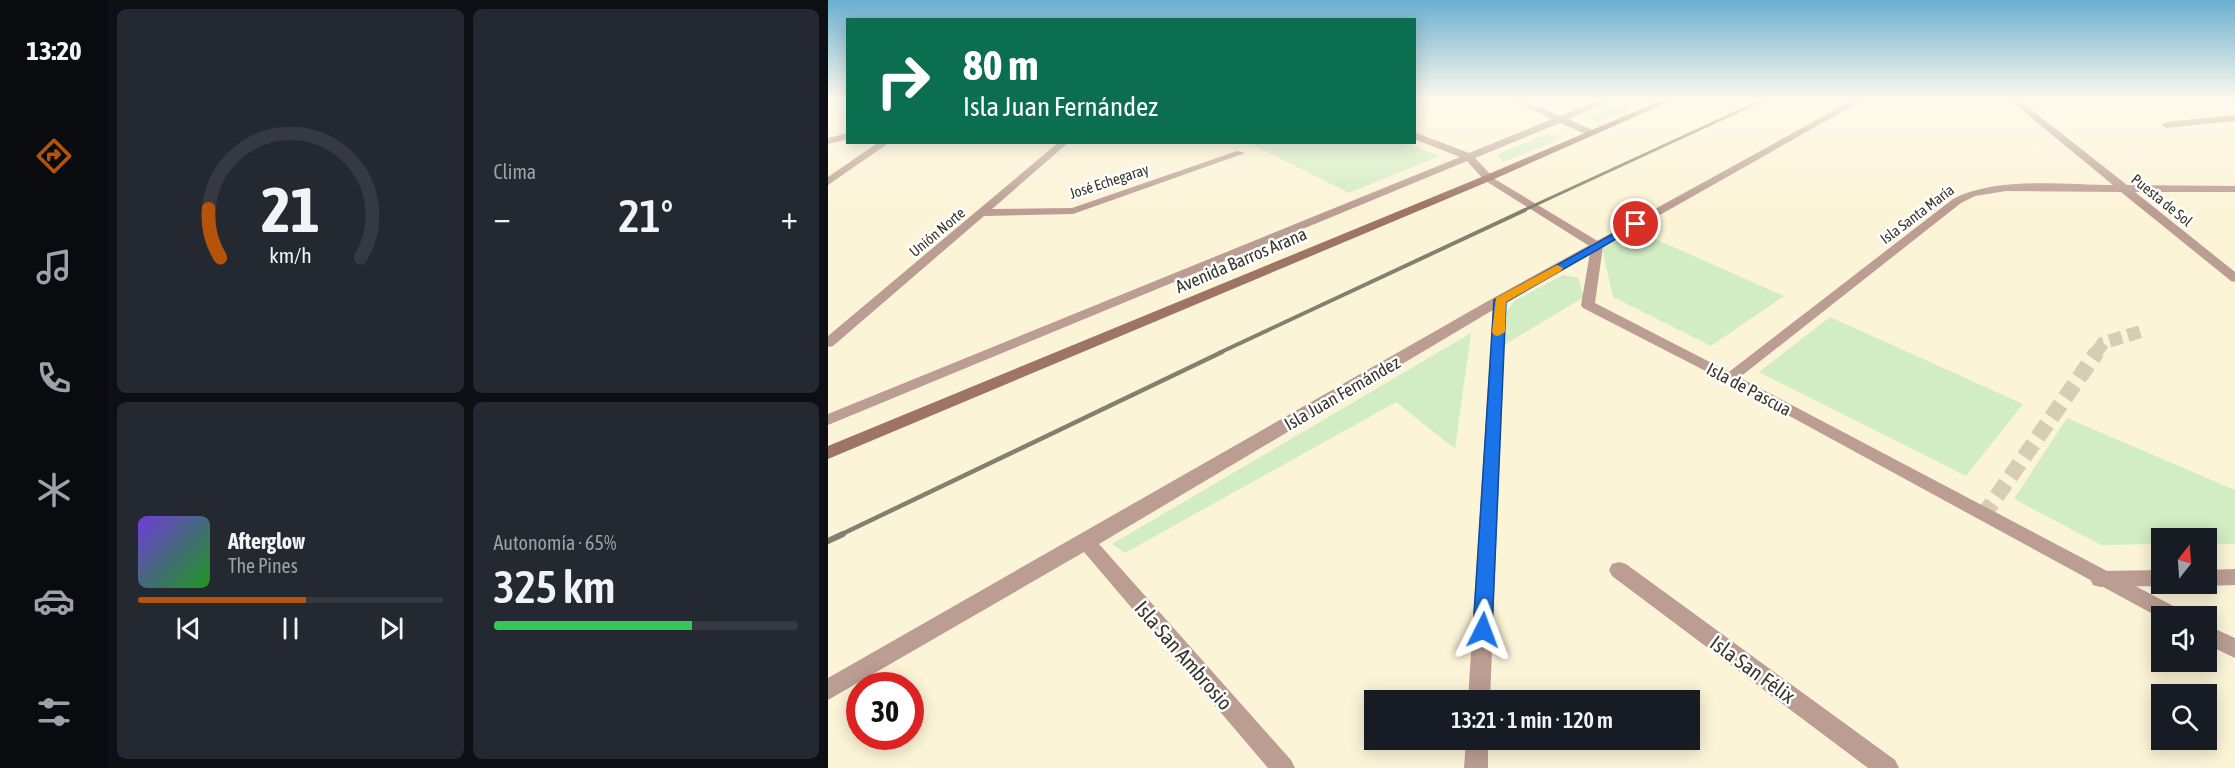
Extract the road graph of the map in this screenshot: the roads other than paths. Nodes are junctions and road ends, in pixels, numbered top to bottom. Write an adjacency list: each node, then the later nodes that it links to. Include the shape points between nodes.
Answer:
1 (846, 136): 7 (street)
2 (1416, 136): 11 (street)
3 (1516, 136): 11 (street, Avenida Barros Arana)
4 (1584, 136): 12 (main road, Avenida Barros Arana)
5 (1795, 136): 17 (street, Isla Juan Fernández)
6 (2059, 136): 14 (street, Puesta de Sol)
7 (828, 141)
8 (883, 144): 13 (street)
9 (1063, 144): 16 (street, Unión Norte)
10 (1240, 153): 16 (street, José Echegaray, via 1072,211)
11 (1467, 156): 12 (street); 22 (street, Avenida Barros Arana)
12 (1488, 178): 17 (street); 23 (main road, Avenida Barros Arana)
13 (828, 182)
14 (2124, 188): 15 (street, Isla Santa María); 18 (street, Puesta de Sol); 21 (street, Isla Santa María, via 1993,189 1963,196)
15 (2235, 189)
16 (982, 213): 20 (street, Unión Norte)
17 (1597, 246): 19 (street, Isla Juan Fernández); 21 (street, Isla de Pascua, via 1588,305)
18 (2235, 278)
19 (1500, 300): 24 (street, Isla Juan Fernández); 34 (street)
20 (828, 343)
21 (1730, 378): 29 (street, Isla de Pascua)
22 (829, 420)
23 (828, 453)
24 (1086, 542): 33 (street, Isla Juan Fernández); 36 (street, Isla San Ambrosio)
25 (1619, 570): 38 (street, Isla San Félix)
26 (2235, 577): 28 (street)
27 (2151, 578): 29 (street, Isla de Pascua)
28 (2217, 578)
29 (2100, 579): 30 (street, Isla de Pascua)
30 (2154, 606)
31 (2217, 639): 32 (street)
32 (2235, 648)
33 (828, 690)
34 (1480, 690)
35 (1477, 750): 37 (street)
36 (1283, 768)
37 (1476, 768)
38 (1887, 768)

